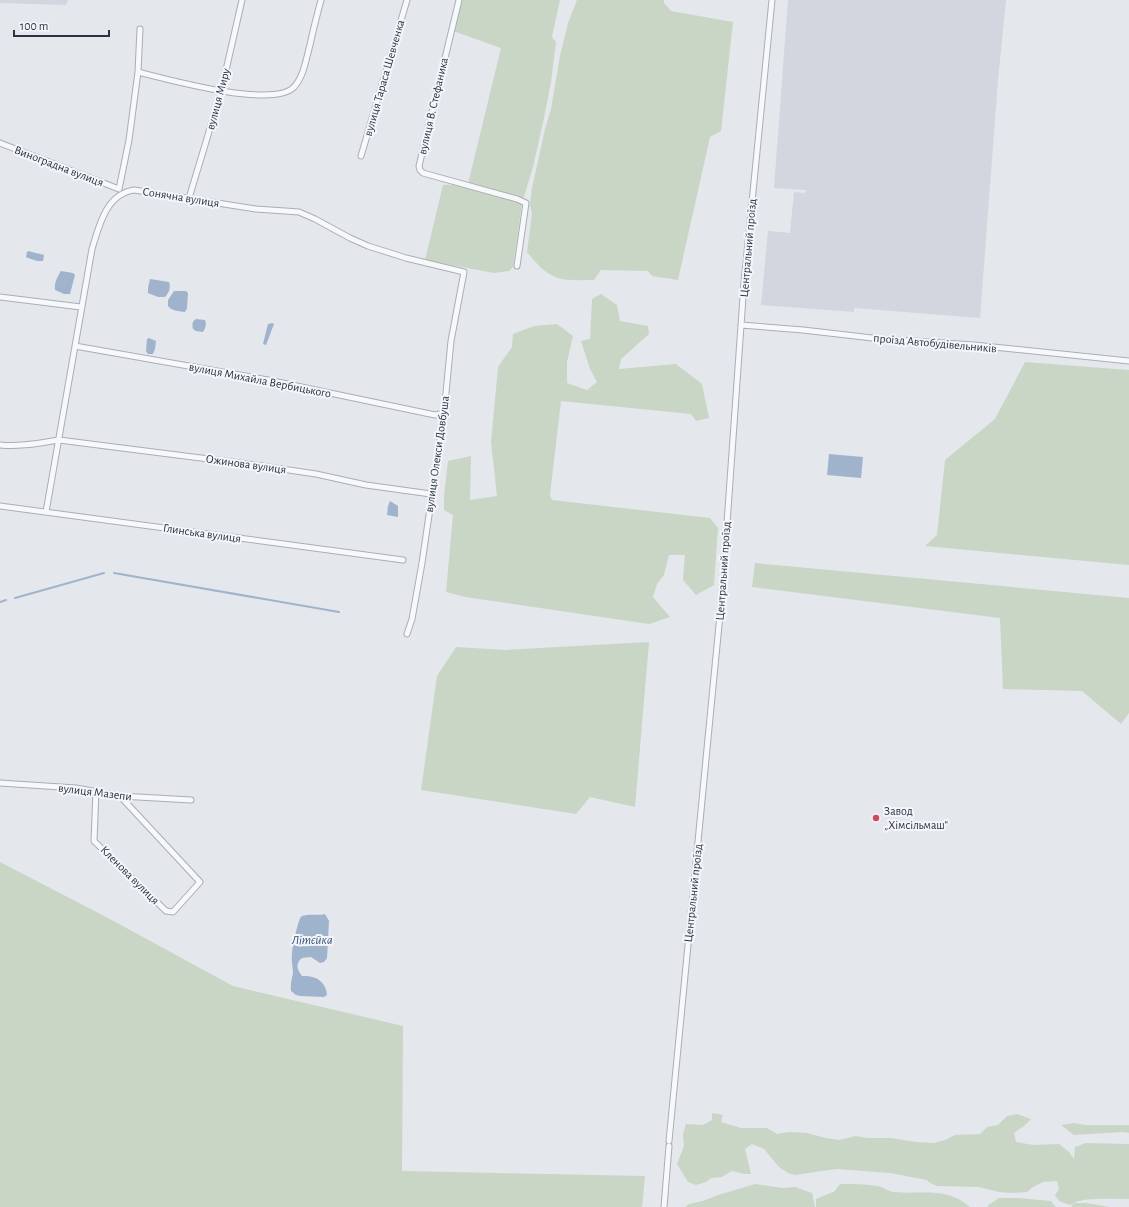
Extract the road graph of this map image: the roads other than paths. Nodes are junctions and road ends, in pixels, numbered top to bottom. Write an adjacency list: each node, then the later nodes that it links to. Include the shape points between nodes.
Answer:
1 (242, 0): 8 (street, вулиця Миру)
2 (321, 0): 8 (street, via 302,75 293,88 282,93 263,95)
3 (407, 0): 10 (street, вулиця Тараса Шевченка)
4 (459, 0): 13 (street, вулиця В. Стефаника, via 419,166 423,173 526,203)
5 (772, 0): 17 (street, Центральний проїзд)
6 (140, 29): 7 (street)
7 (138, 72): 8 (street); 11 (street)
8 (221, 92): 12 (street, вулиця Миру)
9 (0, 143): 11 (street, Виноградна вулиця)
10 (361, 156)
11 (120, 191): 12 (street, Сонячна вулиця, via 139,190); 16 (street, via 107,208 100,224 92,249)
12 (189, 198): 14 (street, Сонячна вулиця, via 256,209 299,212 374,248)
13 (518, 266)
14 (464, 272): 20 (street, вулиця Олекси Довбуша, via 451,341)
15 (0, 297): 16 (street)
16 (81, 307): 18 (street)
17 (741, 325): 19 (street, проїзд Автобудівельників); 32 (street, Центральний проїзд, via 722,594)
18 (75, 346): 20 (street, вулиця Михайла Вербицького, via 268,380 406,410 435,415); 21 (street)
19 (1129, 361)
20 (444, 413): 23 (street, вулиця Олекси Довбуша)
21 (59, 440): 22 (street); 23 (street, Ожинова вулиця, via 316,474 366,485); 25 (street)
22 (0, 445)
23 (432, 494): 27 (street, вулиця Олекси Довбуша, via 412,619)
24 (0, 506): 25 (street, Глинська вулиця)
25 (46, 512): 26 (street, Глинська вулиця)
26 (403, 560)
27 (407, 634)
28 (0, 783): 29 (street, вулиця Мазепи)
29 (96, 791): 30 (street, вулиця Мазепи); 30 (street, Кленова вулиця, via 94,841 166,912 173,912 200,882)
30 (120, 796): 31 (street, вулиця Мазепи)
31 (191, 800)
32 (664, 1207)

